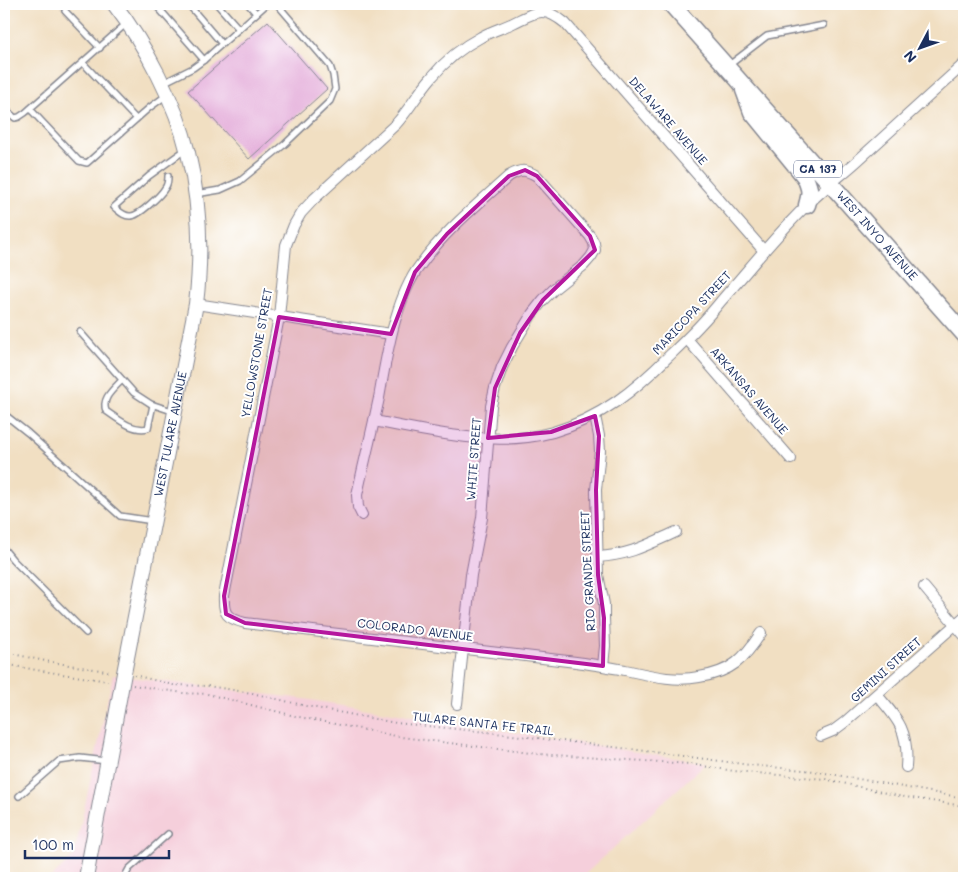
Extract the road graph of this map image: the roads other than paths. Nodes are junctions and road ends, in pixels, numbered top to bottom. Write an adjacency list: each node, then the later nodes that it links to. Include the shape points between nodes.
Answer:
1 (114, 4): 12 (main road, WEST TULARE AVENUE)
2 (155, 4): 17 (lane)
3 (188, 4): 15 (lane)
4 (217, 4): 14 (lane)
5 (248, 4): 11 (lane)
6 (267, 4): 11 (lane)
7 (278, 4): 29 (lane, via 330,66 335,89 330,102 240,181 220,190)
8 (671, 4): 20 (main road, WEST INYO AVENUE / CA 137)
9 (549, 7): 31 (street, DELAWARE AVENUE); 33 (street, YELLOWSTONE STREET, via 482,36 453,56 429,79 396,124 314,199 294,225 286,245)
10 (66, 11): 16 (lane)
11 (256, 13): 14 (lane)
12 (127, 23): 16 (lane); 22 (main road, WEST TULARE AVENUE)
13 (824, 25): 20 (lane, via 767,36)
14 (239, 29): 15 (lane)
15 (222, 44): 17 (lane)
16 (100, 48): 18 (lane)
17 (204, 60): 22 (lane)
18 (83, 62): 24 (lane); 25 (lane)
19 (964, 64): 28 (street, MARICOPA STREET)
20 (728, 67): 21 (main road, WEST INYO AVENUE / CA 137)
21 (740, 81): 28 (main road, WEST INYO AVENUE / CA 137); 30 (main road, via 752,112 806,177 810,188)
22 (165, 89): 25 (lane); 26 (main road, WEST TULARE AVENUE)
23 (4, 108): 24 (lane, via 15,118)
24 (30, 109): 25 (lane, via 79,161 87,163)
25 (136, 119)
26 (187, 149): 27 (lane, via 114,207 127,216 138,214 164,189); 29 (main road, WEST TULARE AVENUE)
27 (168, 176)
28 (831, 184): 30 (street, MARICOPA STREET); 36 (main road, WEST INYO AVENUE / CA 137)
29 (196, 195): 32 (main road, WEST TULARE AVENUE, via 200,252)
30 (807, 205): 31 (street, MARICOPA STREET)
31 (764, 251): 37 (street, MARICOPA STREET)
32 (196, 304): 33 (street); 40 (main road, WEST TULARE AVENUE)
33 (279, 317): 35 (street); 52 (street, YELLOWSTONE STREET, via 224,596)
34 (80, 332): 38 (lane)
35 (391, 334): 43 (street); 44 (street, WHITE STREET, via 415,272 447,234 509,176 525,170 537,176 590,236 595,250 584,265 543,300 520,333 495,388)
36 (964, 334)
37 (687, 339): 42 (street, MARICOPA STREET, via 638,386); 45 (street, ARKANSAS AVENUE)
38 (122, 380): 39 (lane, via 134,393); 39 (lane, via 106,399 106,411 142,430 148,428)
39 (153, 405): 40 (lane)
40 (175, 412): 47 (main road, WEST TULARE AVENUE)
41 (4, 414): 47 (lane, via 120,516)
42 (595, 416): 44 (street, MARICOPA STREET, via 551,432); 50 (street, RIO GRANDE STREET, via 600,436 596,490)
43 (374, 421): 44 (street, MARICOPA STREET); 46 (street, via 357,495)
44 (488, 438): 58 (street, WHITE STREET, via 482,518)
45 (791, 459)
46 (362, 515)
47 (154, 521): 63 (main road, WEST TULARE AVENUE)
48 (676, 532): 50 (street, via 639,549)
49 (4, 549): 55 (lane)
50 (597, 557): 59 (street, RIO GRANDE STREET, via 604,604)
51 (924, 586): 54 (street)
52 (226, 614): 58 (street, COLORADO AVENUE, via 245,623)
53 (964, 617): 54 (street, GEMINI STREET)
54 (955, 625): 57 (street); 60 (street, GEMINI STREET)
55 (86, 633)
56 (761, 633): 59 (street, COLORADO AVENUE, via 740,661 698,678 678,680)
57 (964, 635)
58 (462, 648): 59 (street, COLORADO AVENUE); 61 (street, WHITE STREET)
59 (603, 666)
60 (877, 695): 62 (street, GEMINI STREET, via 833,731); 64 (street, via 903,731 907,748)
61 (456, 704)
62 (821, 736)
63 (107, 761): 65 (lane, via 80,758 60,761); 67 (main road, WEST TULARE AVENUE)
64 (906, 767)
65 (19, 796)
66 (168, 834): 68 (lane, via 129,869)
67 (86, 878)
68 (124, 878)

